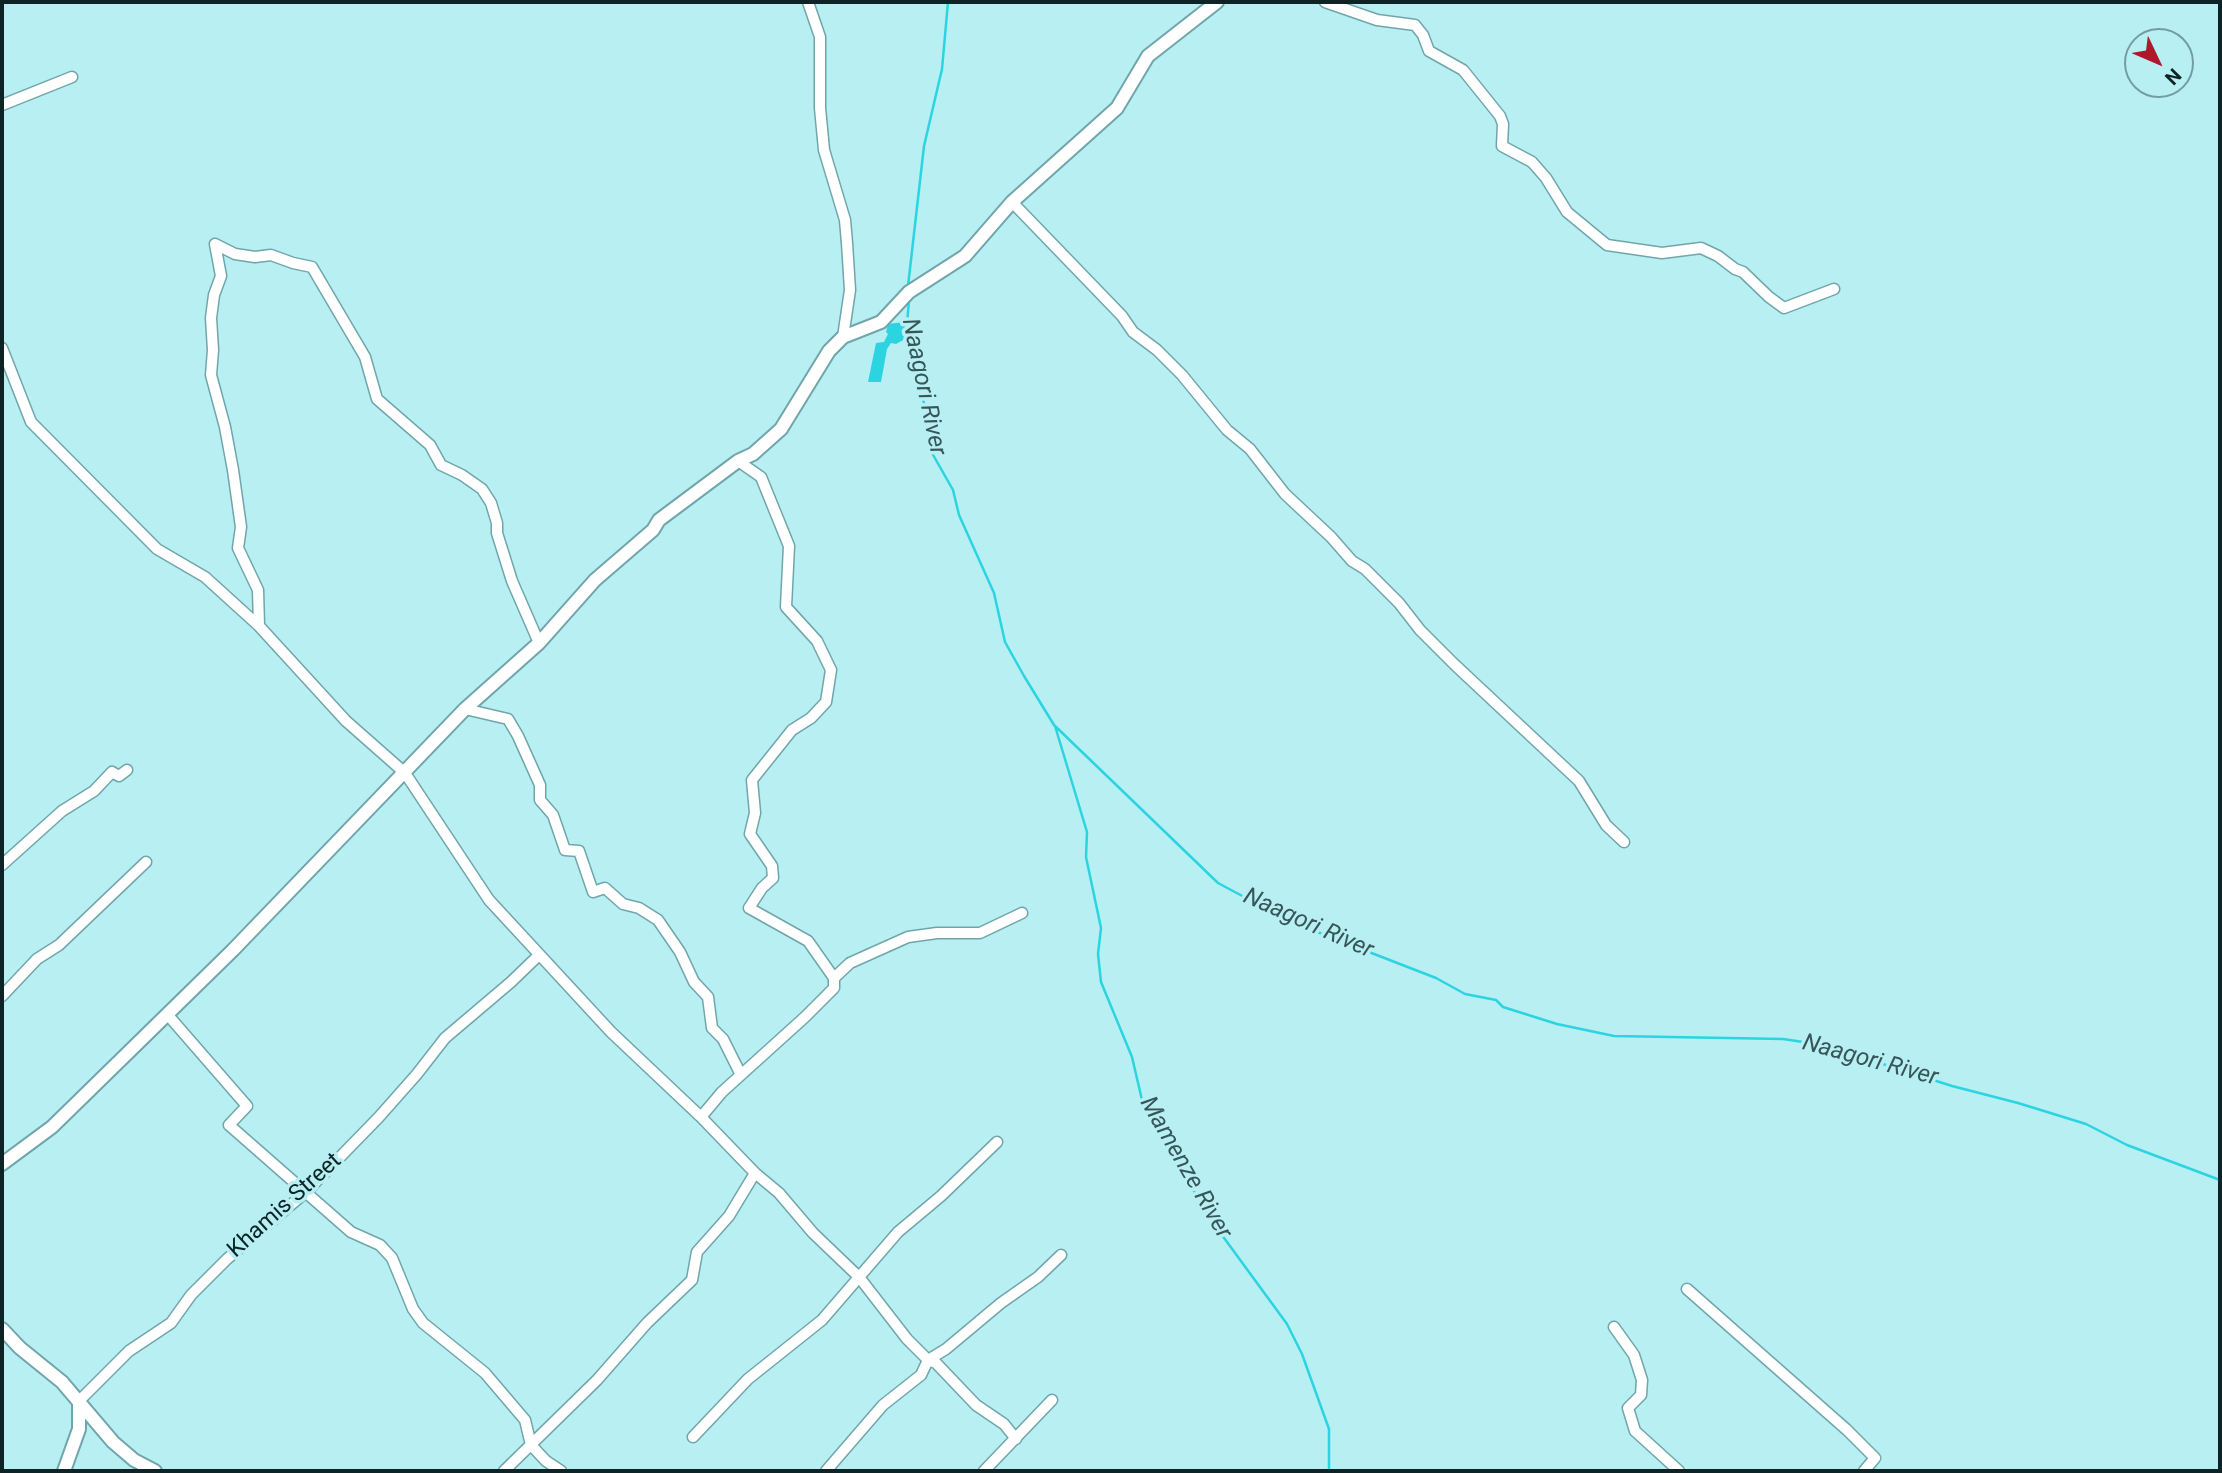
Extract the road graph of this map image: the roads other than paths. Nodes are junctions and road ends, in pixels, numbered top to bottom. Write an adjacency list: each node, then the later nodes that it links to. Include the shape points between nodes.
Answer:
1 (808, 2): 8 (street, via 820,37 824,150 845,220 850,290)
2 (1217, 2): 6 (street, via 1148,56 1117,108)
3 (1325, 2): 7 (street, via 1377,20 1415,25 1429,51 1463,70 1500,116 1502,146 1532,162 1567,212 1607,245 1662,253 1701,248 1743,272 1784,307)
4 (72, 77): 5 (street)
5 (2, 105)
6 (1012, 202): 8 (street, via 965,256 909,292 881,322); 16 (street, via 1133,332 1182,375 1285,494 1399,603 1454,664 1579,781 1606,825)
7 (1834, 289)
8 (843, 337): 10 (street, via 829,351 781,429)
9 (2, 348): 11 (street, via 31,422 157,549 205,577)
10 (738, 461): 12 (street, via 659,520 595,580); 21 (street, via 761,477 789,546 786,607 817,642 831,670 826,702 792,730 752,780 755,813 750,834 772,866 773,878 749,908 808,942)
11 (259, 626): 12 (street, via 257,590 238,548 241,527 233,470 211,375 211,318 221,276 215,244 235,254 271,255 312,267 365,357 377,399 430,445 441,465 482,489 491,503 512,581); 15 (street, via 346,722)
12 (539, 643): 13 (street)
13 (465, 709): 15 (street); 24 (street, via 508,719 565,850 579,851 593,892 604,888 623,904 657,920 708,997 712,1028)
14 (127, 770): 18 (street, via 119,776 112,772)
15 (405, 773): 20 (street, via 489,900); 23 (street)
16 (1624, 842)
17 (146, 862): 22 (street)
18 (2, 865)
19 (1022, 913): 21 (street, via 980,933 908,937 850,963)
20 (538, 955): 25 (street); 29 (street, Khamis Street, via 445,1038 379,1117)
21 (834, 978): 24 (street, via 834,988)
22 (2, 996)
23 (167, 1014): 27 (street, via 52,1127); 29 (street, via 247,1106 229,1125)
24 (741, 1074): 25 (street)
25 (701, 1117): 28 (street)
26 (997, 1142): 31 (street, via 898,1232)
27 (2, 1164)
28 (755, 1173): 31 (street); 40 (street, via 729,1216 697,1252 692,1280)
29 (306, 1192): 37 (street, Khamis Street, via 227,1259 171,1323 129,1351); 40 (street, via 351,1232 386,1251 423,1323 485,1373 525,1420)
30 (1062, 1255): 35 (street)
31 (859, 1277): 35 (street); 38 (street, via 822,1320 748,1379)
32 (1687, 1289): 48 (street, via 1875,1458)
33 (1614, 1327): 47 (street, via 1634,1355 1642,1380 1641,1395 1629,1408 1634,1431)
34 (2, 1329): 37 (street)
35 (928, 1360): 39 (street); 45 (street, via 921,1375 883,1405)
36 (1052, 1400): 39 (street)
37 (79, 1401): 41 (street, via 79,1429); 42 (street, via 113,1442)
38 (693, 1437)
39 (1016, 1439): 46 (street)
40 (531, 1445): 43 (street); 44 (street)
41 (64, 1471)
42 (155, 1471)
43 (504, 1471)
44 (561, 1471)
45 (826, 1471)
46 (984, 1471)
47 (1679, 1471)
48 (1864, 1471)

